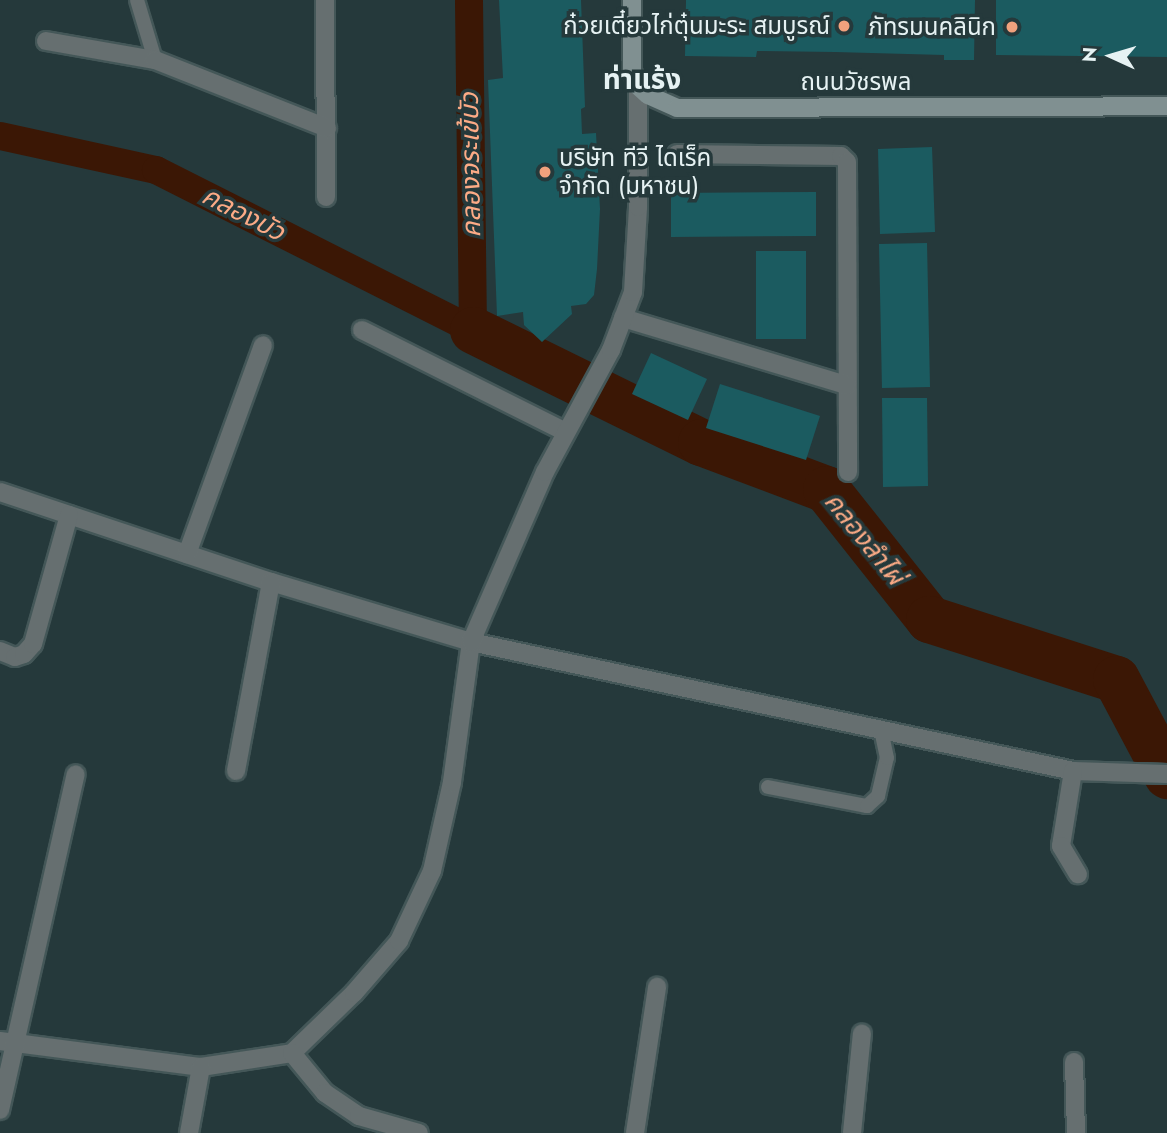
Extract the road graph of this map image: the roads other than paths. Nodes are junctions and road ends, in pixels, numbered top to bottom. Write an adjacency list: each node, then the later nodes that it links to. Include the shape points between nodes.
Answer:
1 (137, 0): 5 (lane)
2 (325, 0): 8 (street)
3 (632, 0): 6 (main road, via 632,71)
4 (46, 41): 5 (street)
5 (155, 60): 8 (street)
6 (638, 86): 7 (main road, ถนนวัชรพล, via 677,108); 11 (street, via 634,280)
7 (1167, 106)
8 (327, 128): 10 (street)
9 (677, 154): 14 (street, via 841,156 847,162)
10 (326, 197)
11 (623, 318): 14 (street); 15 (street)
12 (362, 330): 15 (street)
13 (263, 345): 19 (street)
14 (846, 385): 16 (street)
15 (571, 424): 21 (street)
16 (848, 472)
17 (0, 492): 18 (street)
18 (69, 515): 19 (street); 22 (street, via 33,645 15,657)
19 (187, 554): 20 (street)
20 (271, 582): 21 (street); 24 (street)
21 (471, 642): 23 (street); 33 (street, via 452,782 432,871 399,941)
22 (0, 651)
23 (881, 730): 25 (street); 28 (lane, via 887,758 878,796 867,806)
24 (236, 771)
25 (1073, 771): 27 (street); 29 (street, via 1061,846)
26 (76, 774): 32 (street)
27 (1167, 774)
28 (768, 787)
29 (1078, 874)
30 (657, 987): 39 (street)
31 (862, 1033): 40 (street)
32 (7, 1042): 35 (street); 36 (street)
33 (292, 1053): 35 (street); 38 (street, via 325,1093 359,1116)
34 (1074, 1062): 41 (street)
35 (201, 1067): 37 (street)
36 (0, 1110)
37 (189, 1133)
38 (417, 1133)
39 (635, 1133)
40 (852, 1133)
41 (1076, 1133)

